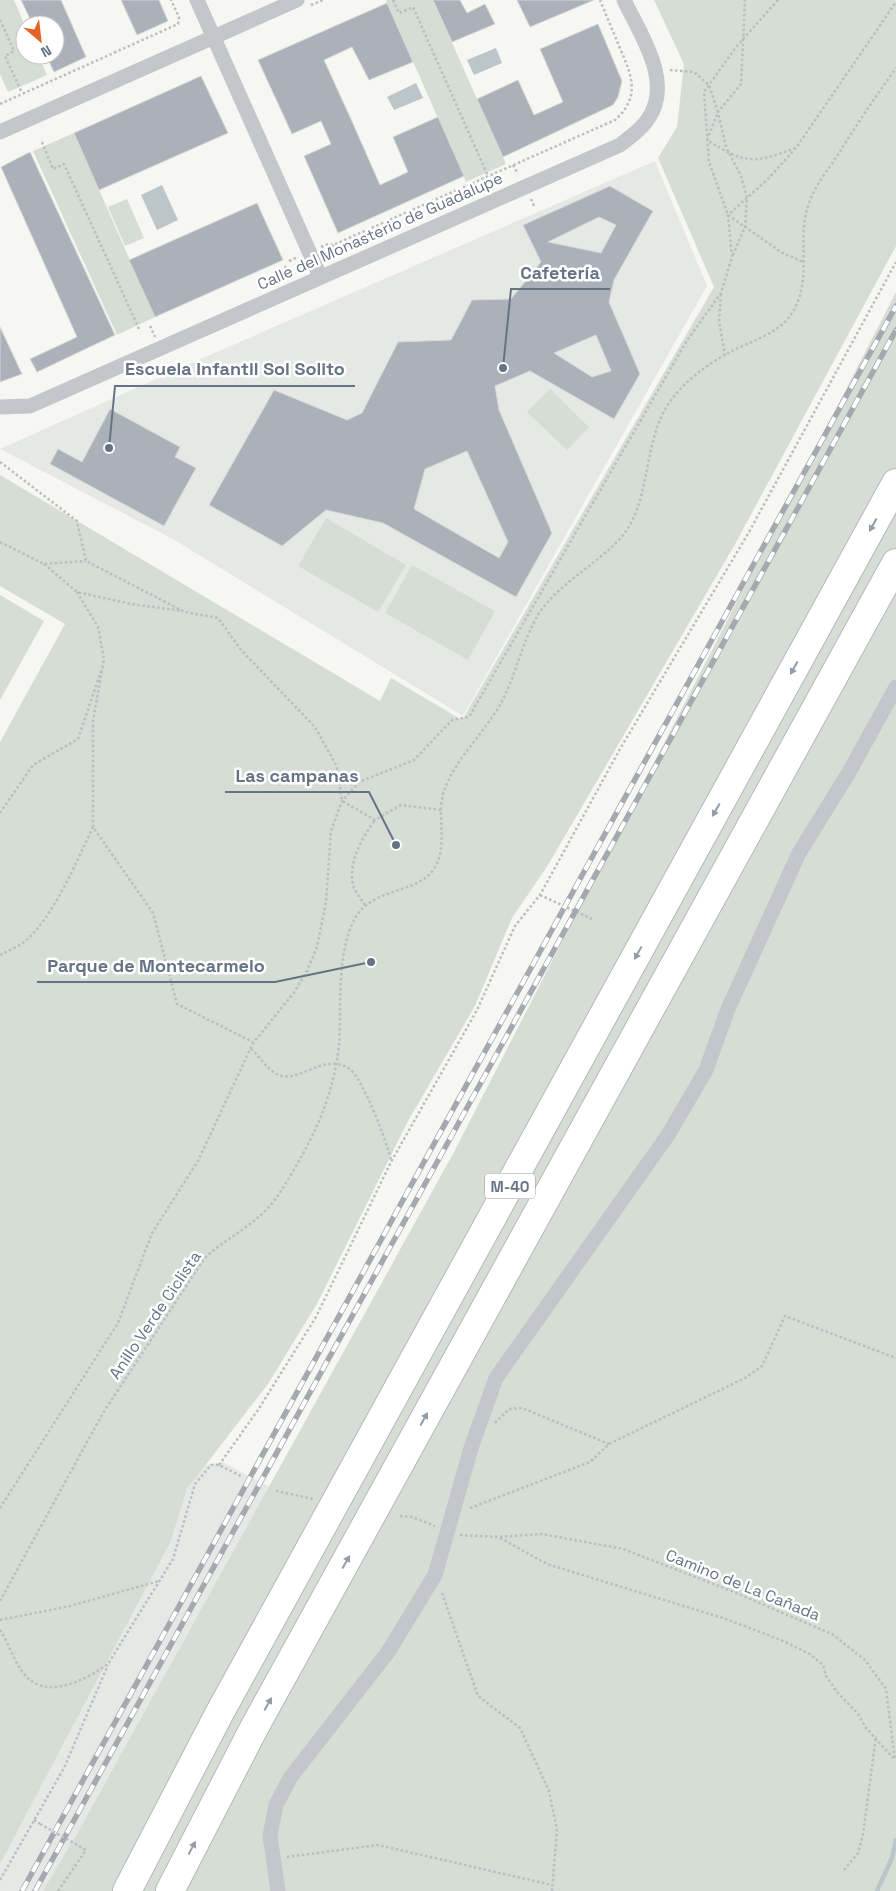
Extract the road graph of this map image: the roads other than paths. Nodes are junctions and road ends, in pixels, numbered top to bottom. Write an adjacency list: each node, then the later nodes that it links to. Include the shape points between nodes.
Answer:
1 (196, 0): 4 (street)
2 (297, 0): 4 (street)
3 (624, 0): 6 (street, Calle del Monasterio de Guadalupe, via 656,69 655,105 648,119 620,145)
4 (213, 37): 5 (street); 6 (street)
5 (0, 132)
6 (320, 276): 7 (street, Calle del Monasterio de Guadalupe, via 30,406)
7 (0, 407)
8 (896, 483): 11 (highway, M-40, one-way to 11, via 224,1706)
9 (896, 563): 12 (highway, M-40, one-way to 9, via 254,1728)
10 (896, 687): 13 (street, via 800,853 728,1009 706,1070 668,1135 496,1378 471,1448 436,1575 388,1652 290,1778 276,1805 270,1836)
11 (127, 1891)
12 (170, 1891)
13 (278, 1891)

